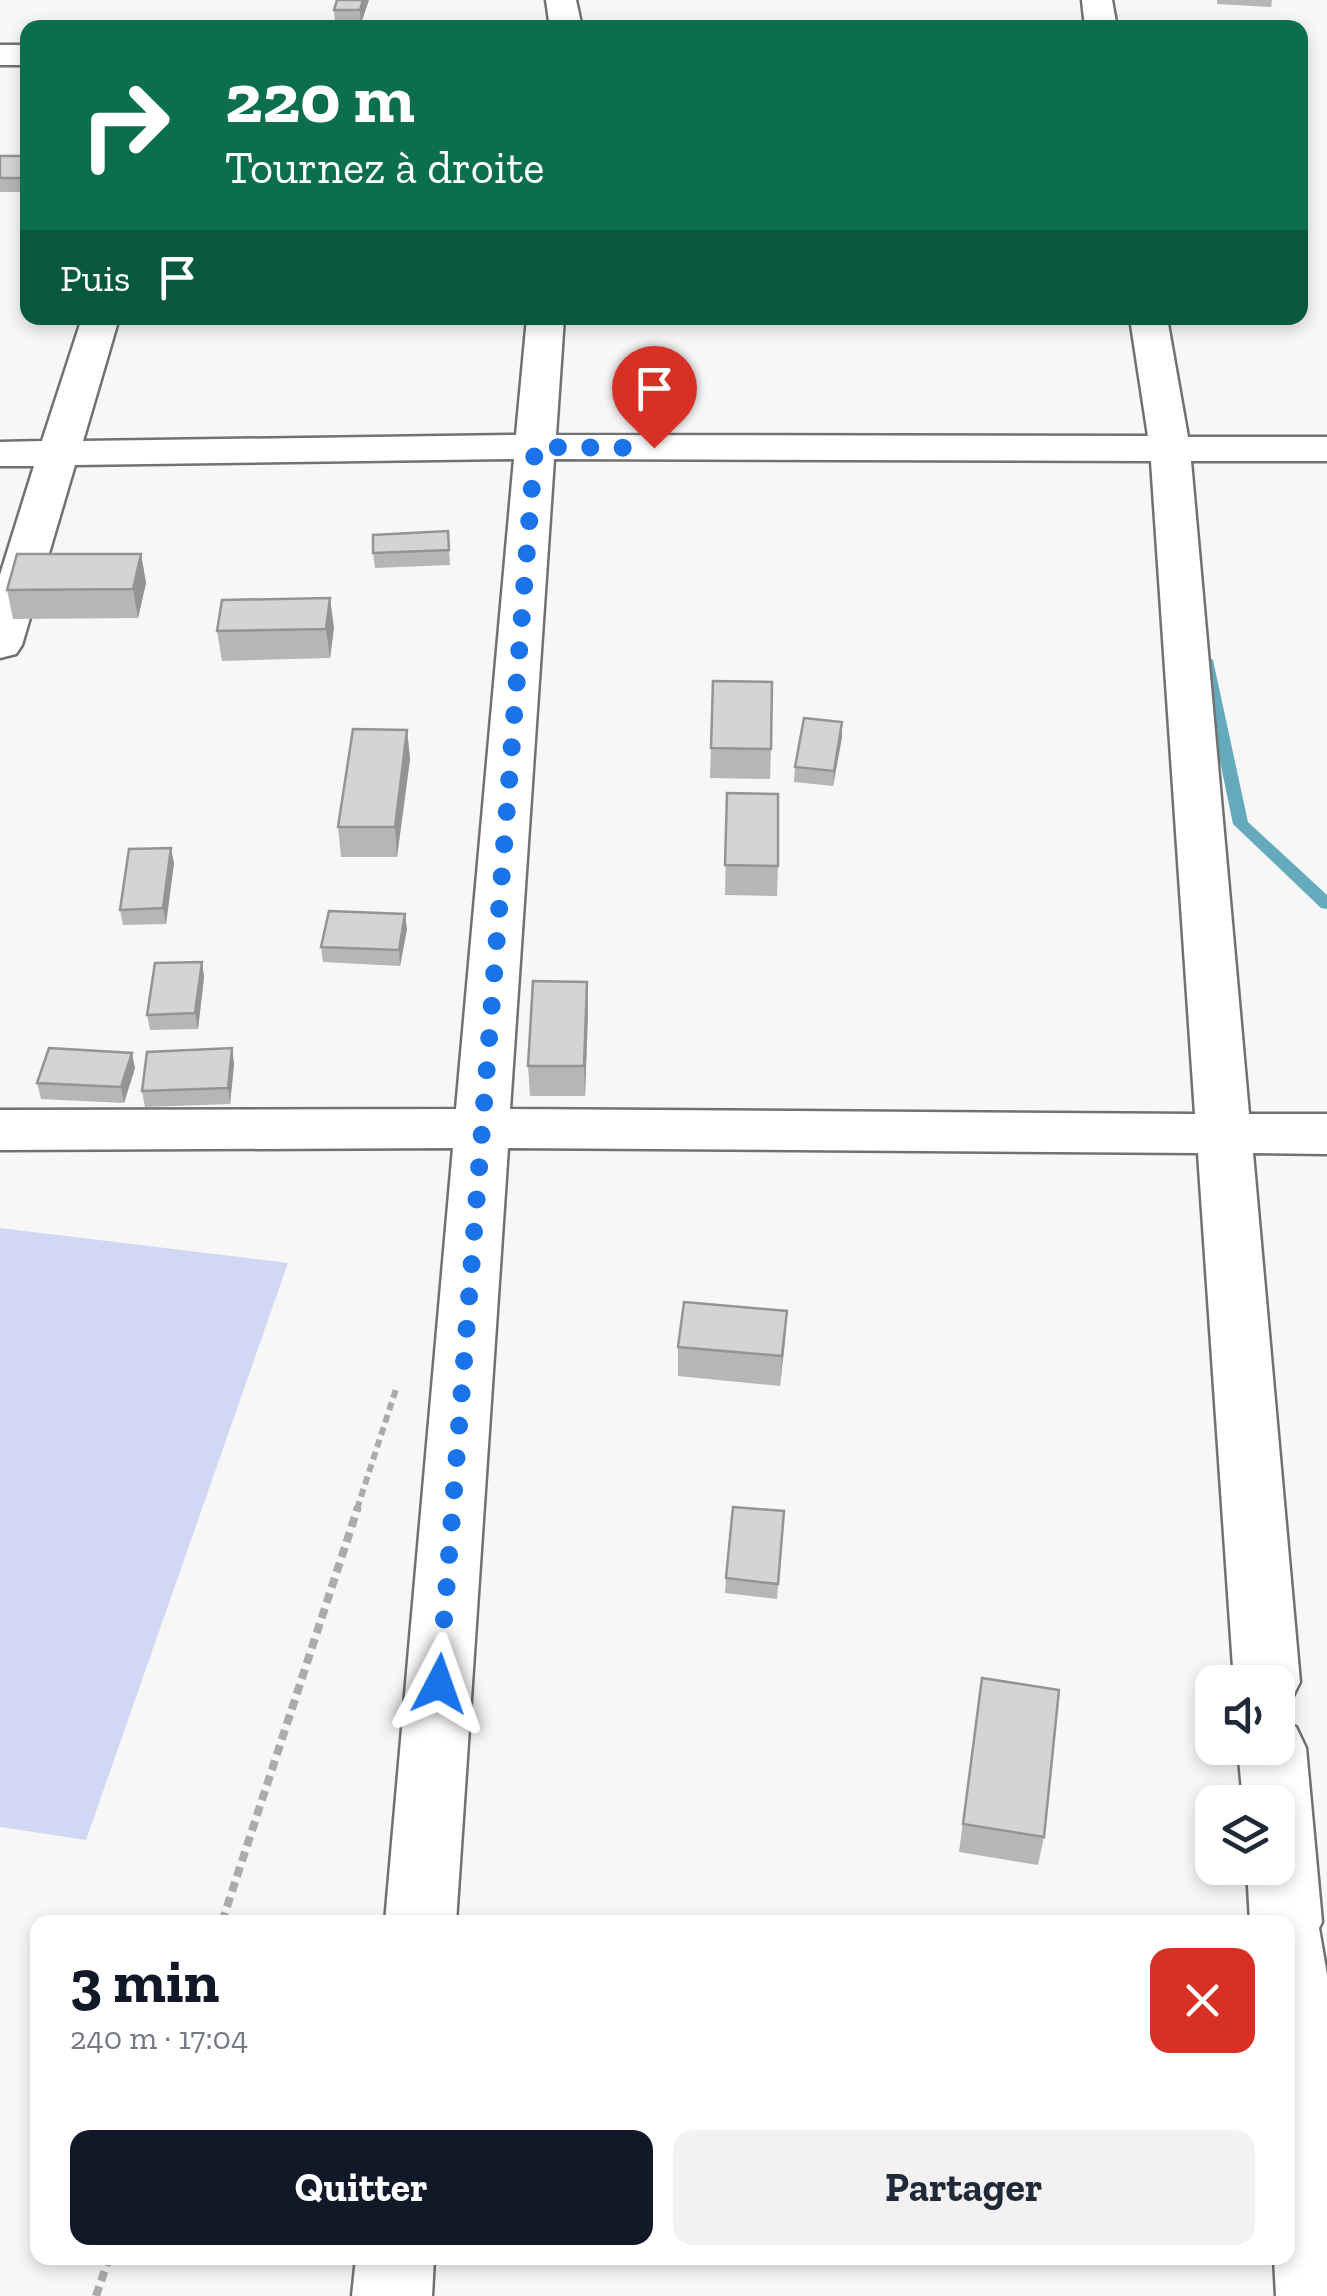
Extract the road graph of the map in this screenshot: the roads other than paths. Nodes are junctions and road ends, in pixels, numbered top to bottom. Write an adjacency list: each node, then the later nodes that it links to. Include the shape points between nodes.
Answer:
1 (98, 325): 8 (street)
2 (544, 325): 4 (street)
3 (1149, 325): 5 (street)
4 (535, 447): 5 (street); 8 (street); 10 (street)
5 (1170, 450): 6 (street); 13 (street)
6 (1327, 450)
7 (0, 454): 8 (street)
8 (58, 454): 9 (street)
9 (0, 644)
10 (482, 1128): 11 (street); 13 (street); 16 (street)
11 (0, 1130)
12 (1327, 1134): 13 (street)
13 (1224, 1135): 14 (street)
14 (1266, 1665)
15 (1283, 1885): 17 (street)
16 (421, 1915)
17 (1285, 1915)
18 (1295, 2028): 21 (street)
19 (394, 2265): 20 (street)
20 (392, 2296)
21 (1316, 2296)

